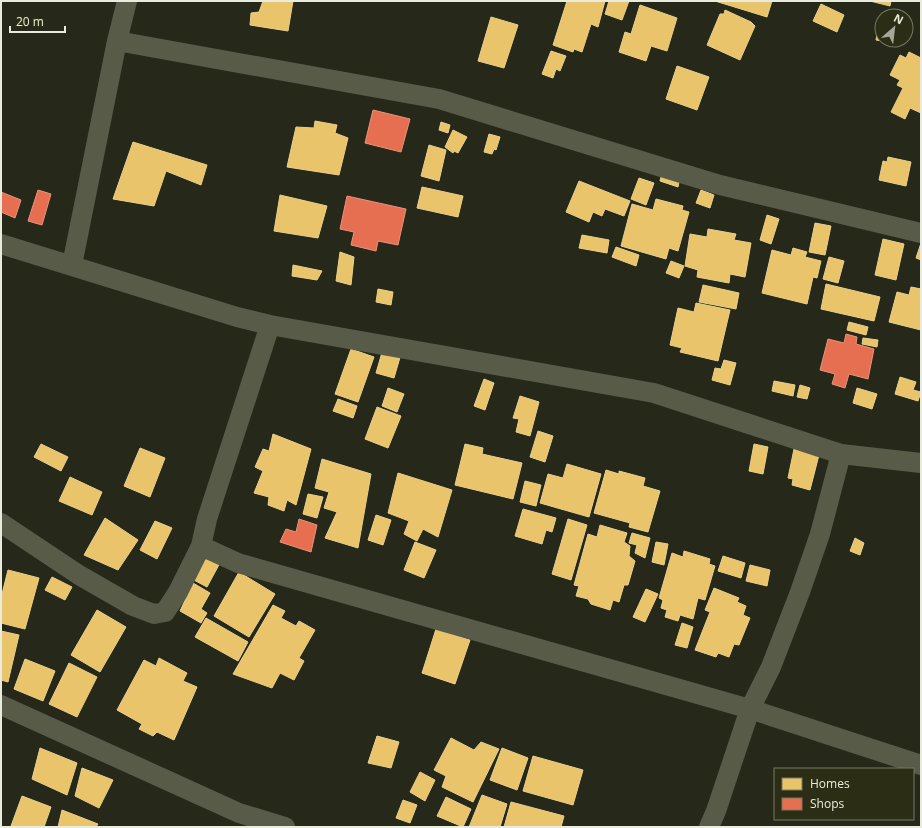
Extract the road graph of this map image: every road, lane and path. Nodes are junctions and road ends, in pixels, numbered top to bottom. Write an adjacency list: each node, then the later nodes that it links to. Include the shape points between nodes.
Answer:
1 (127, 1): 2 (street)
2 (117, 41): 3 (street, via 439,99 720,185); 5 (street)
3 (921, 233)
4 (1, 244): 5 (street)
5 (72, 265): 6 (street)
6 (270, 325): 7 (street, via 654,393); 10 (street, via 207,519)
7 (841, 454): 8 (street); 12 (street, via 820,534 800,592 771,667)
8 (921, 463)
9 (1, 523): 10 (street, via 78,575 133,606 154,614 165,612)
10 (201, 546): 12 (street, via 238,563)
11 (1, 705): 14 (street, via 239,813)
12 (750, 709): 13 (street); 15 (street)
13 (921, 765)
14 (285, 827)
15 (709, 827)

